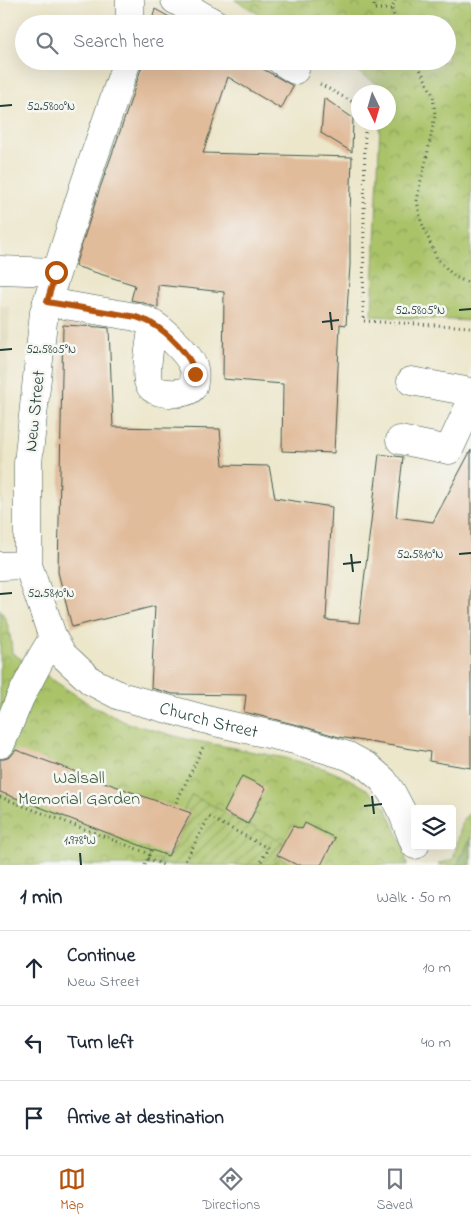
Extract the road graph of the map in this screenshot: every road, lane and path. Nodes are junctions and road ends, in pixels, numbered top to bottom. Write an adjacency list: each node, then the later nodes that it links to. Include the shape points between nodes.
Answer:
1 (130, 0): 6 (street)
2 (175, 0): 7 (street)
3 (374, 0): 5 (path, via 374,9)
4 (395, 0): 5 (path)
5 (392, 9): 8 (path)
6 (130, 15)
7 (201, 15)
8 (394, 15)
9 (124, 70): 15 (street, New Street)
10 (295, 70): 12 (path)
11 (420, 70): 16 (path, via 433,95 435,114 417,201 421,221 437,259 455,277)
12 (351, 101)
13 (365, 130): 19 (path, via 362,321)
14 (0, 270): 15 (street)
15 (56, 272): 17 (street, New Street)
16 (471, 284)
17 (47, 302): 18 (street, via 136,317); 24 (street, New Street, via 28,463)
18 (153, 324)
19 (471, 327)
20 (410, 381): 21 (street)
21 (471, 392)
22 (471, 402): 23 (street, via 449,450)
23 (400, 440)
24 (28, 565): 25 (street); 26 (street, Church Street)
25 (0, 566)
26 (53, 638): 27 (street, Church Street, via 64,655 91,681 120,696); 28 (street, via 28,680)
27 (215, 722): 33 (path); 39 (street, Church Street, via 296,740 348,756 368,767 392,793)
28 (0, 744)
29 (0, 797): 32 (path)
30 (22, 800): 32 (path)
31 (32, 804): 34 (path)
32 (20, 805): 34 (path)
33 (174, 807)
34 (30, 809): 37 (path)
35 (74, 820): 37 (path)
36 (84, 824): 38 (path)
37 (72, 825): 38 (path)
38 (82, 829): 42 (path)
39 (411, 835)
40 (125, 839): 42 (path)
41 (135, 843): 43 (path)
42 (123, 844): 43 (path)
43 (133, 848): 46 (path)
44 (152, 849): 46 (path)
45 (416, 850): 51 (street, Church Street)
46 (149, 856): 47 (path); 48 (path)
47 (145, 865)
48 (163, 865)
49 (183, 865): 50 (path, via 209,817 268,848)
50 (259, 865)
51 (420, 865)

